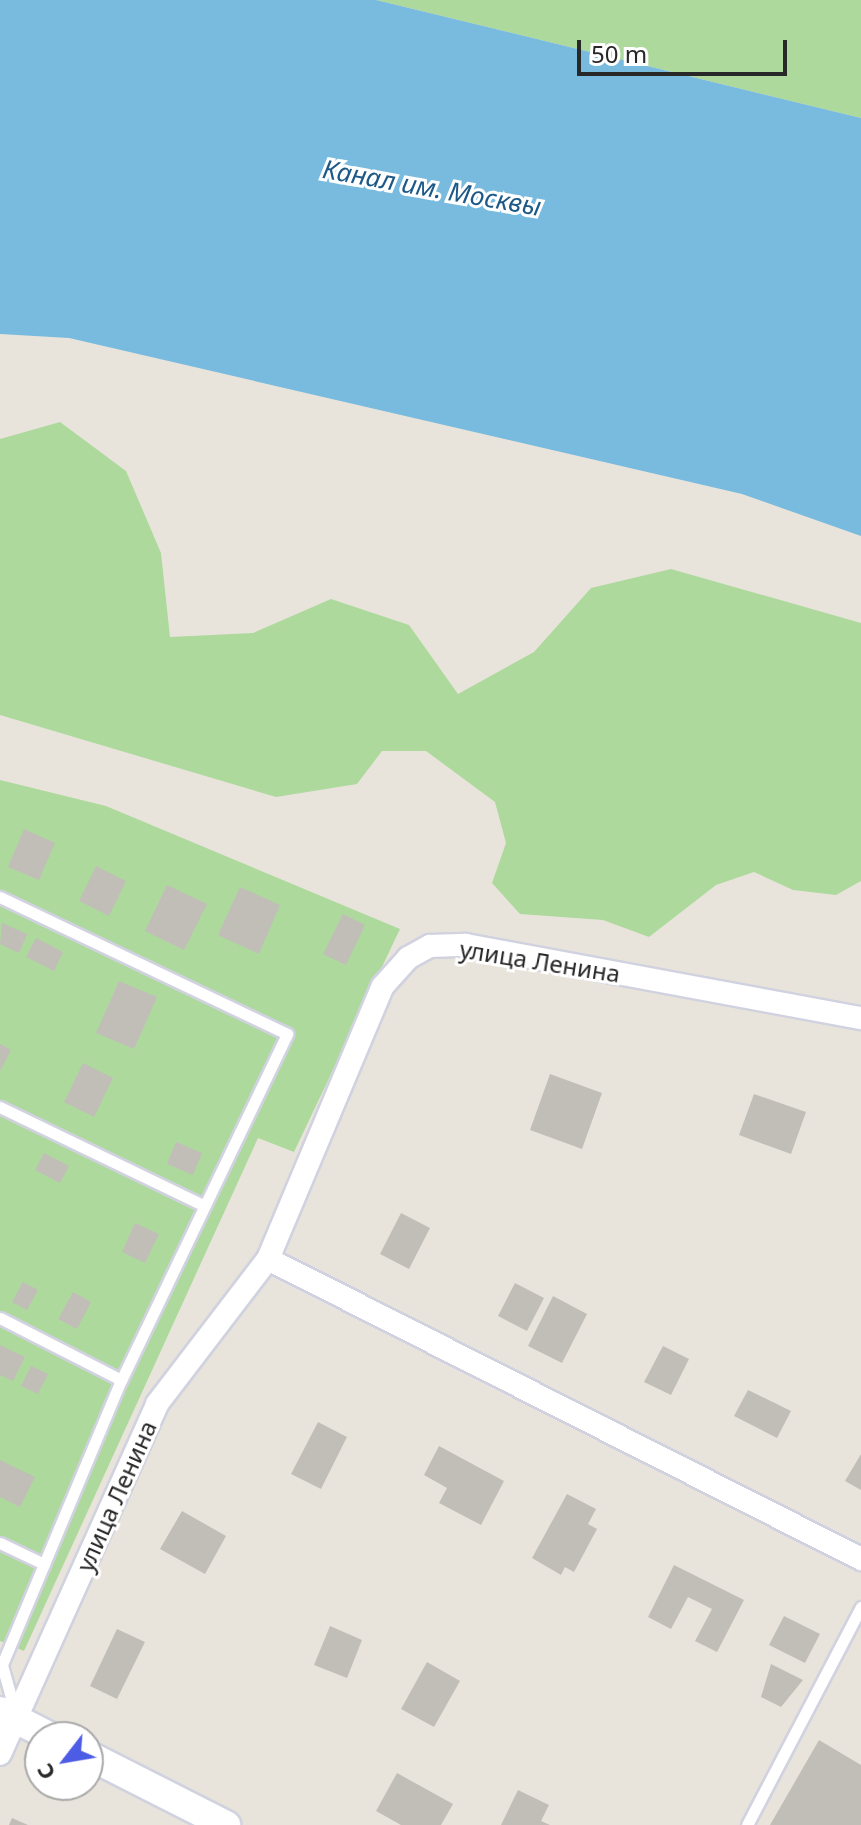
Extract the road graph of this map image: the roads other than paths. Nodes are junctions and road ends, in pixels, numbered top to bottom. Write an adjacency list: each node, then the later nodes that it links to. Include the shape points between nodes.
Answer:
1 (0, 897): 4 (lane, via 287,1034)
2 (861, 1018): 5 (street, улица Ленина, via 466,945 430,946 408,958 383,986)
3 (0, 1107): 4 (lane)
4 (203, 1205): 7 (lane)
5 (268, 1259): 9 (street); 12 (street, улица Ленина, via 157,1404)
6 (0, 1318): 7 (lane)
7 (121, 1380): 10 (lane)
8 (0, 1543): 10 (lane)
9 (861, 1559)
10 (44, 1564): 12 (lane, via 2,1665)
11 (861, 1607): 16 (lane)
12 (8, 1715): 13 (street, улица Ленина)
13 (0, 1754)
14 (104, 1763): 15 (street)
15 (226, 1825)
16 (747, 1825)

